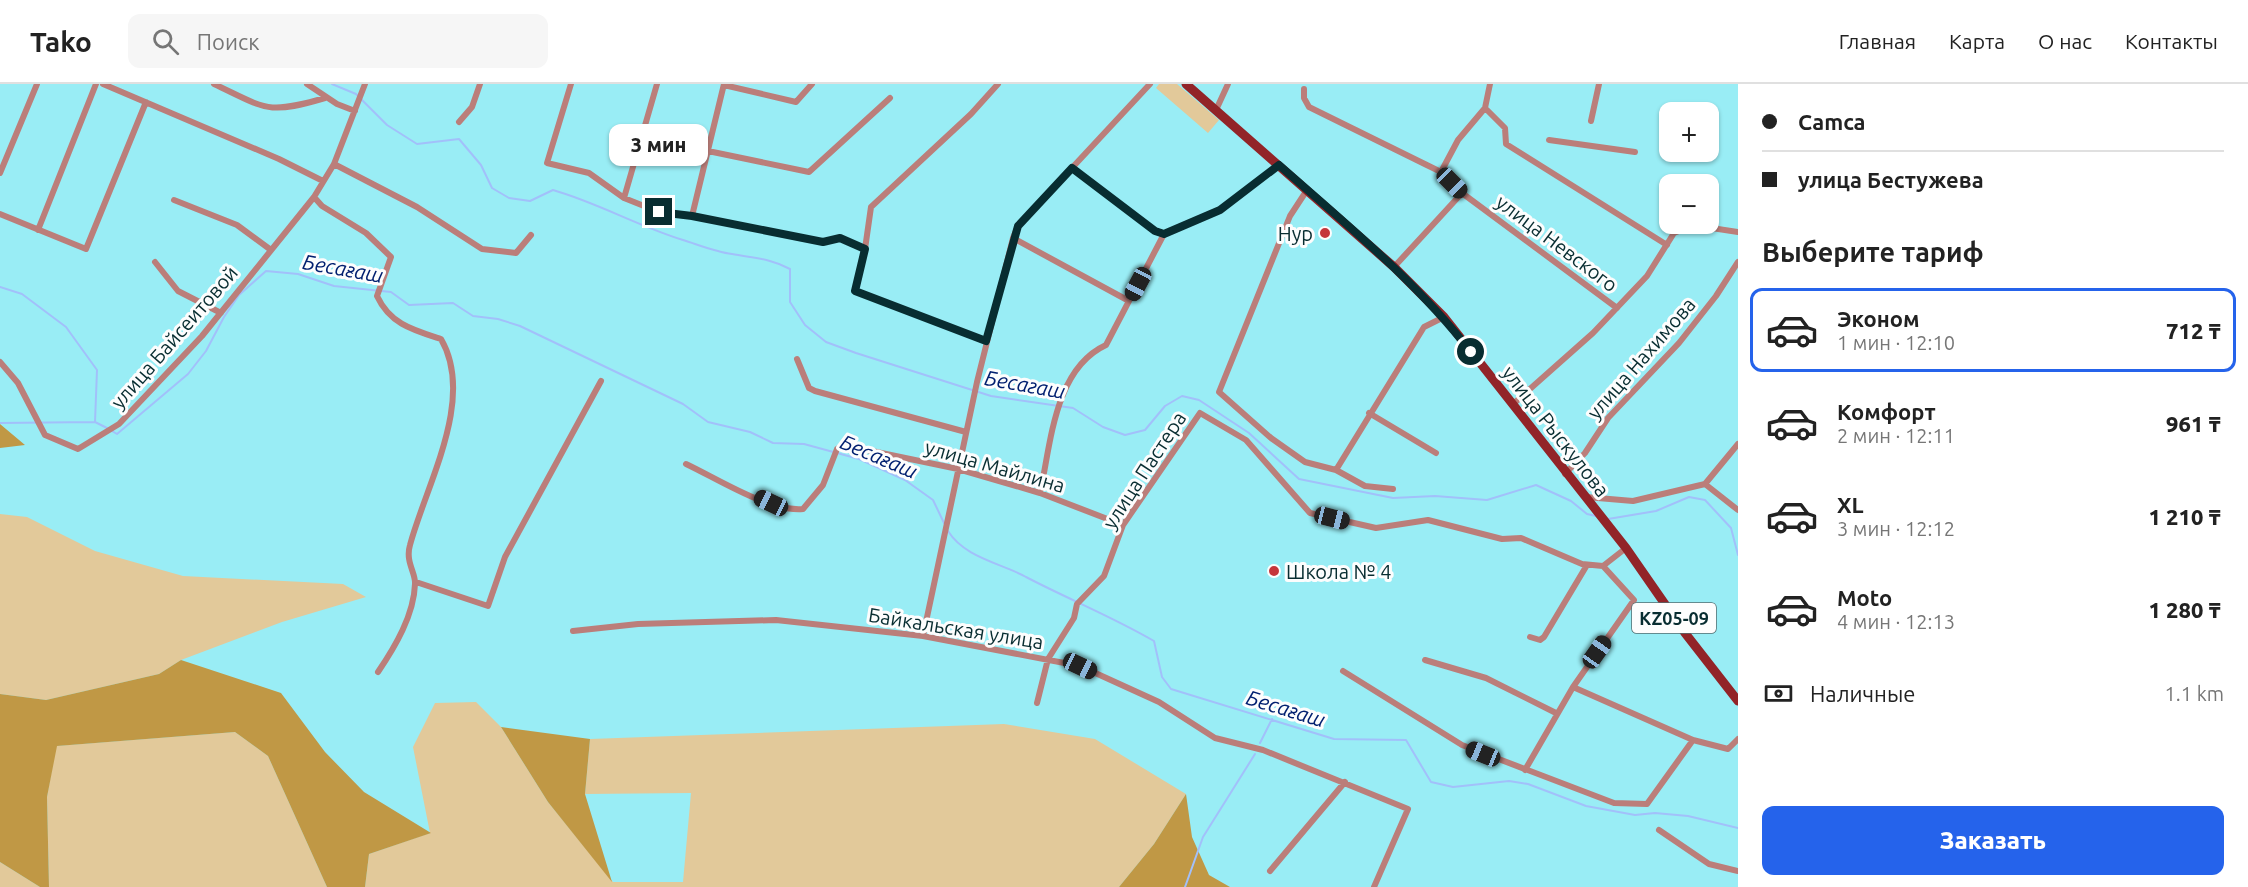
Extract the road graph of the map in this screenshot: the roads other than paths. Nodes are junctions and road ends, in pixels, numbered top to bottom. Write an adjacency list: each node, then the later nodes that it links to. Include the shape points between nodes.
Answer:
1 (37, 84): 34 (street)
2 (96, 84): 43 (street)
3 (103, 84): 21 (street)
4 (214, 84): 19 (street, via 277,110)
5 (307, 84): 19 (street)
6 (480, 84): 26 (street, via 472,107)
7 (571, 84): 39 (street, via 547,163 589,173)
8 (657, 84): 39 (street)
9 (812, 84): 16 (street, via 796,102)
10 (998, 84): 49 (street, via 870,207)
11 (1150, 84): 32 (street)
12 (1186, 84): 24 (main road, улица Рыскулова / KZ05-09)
13 (1228, 84): 24 (street)
14 (1490, 84): 23 (street)
15 (1599, 84): 25 (street)
16 (724, 85): 28 (street)
17 (365, 86): 22 (street, улица Байсеитовой)
18 (1304, 89): 33 (street, улица Невского, via 1309,107)
19 (325, 98): 22 (street)
20 (890, 98): 28 (street, via 809,172)
21 (146, 102): 35 (street); 43 (street, via 86,249)
22 (356, 107): 30 (street, улица Байсеитовой)
23 (1485, 108): 33 (street, via 1458,140); 48 (street, via 1505,128 1506,144)
24 (1216, 110): 31 (main road, улица Рыскулова / KZ05-09)
25 (1591, 121)
26 (459, 122)
27 (1549, 140): 29 (street)
28 (708, 151): 42 (street)
29 (1635, 152)
30 (334, 164): 35 (street, улица Байсеитовой); 46 (street, via 417,207 482,249 516,253)
31 (1279, 165): 36 (main road, улица Рыскулова / KZ05-09); 45 (street, via 1220,210)
32 (1072, 168): 45 (street); 47 (street, via 1018,226)
33 (1441, 172): 37 (street, улица Невского)
34 (0, 173)
35 (323, 181): 38 (street, улица Байсеитовой)
36 (1306, 190): 53 (main road, улица Рыскулова / KZ05-09); 69 (street, via 1290,216 1219,392 1305,462)
37 (1462, 193): 53 (street); 55 (street, улица Невского)
38 (314, 197): 50 (street, улица Байсеитовой); 80 (street, via 366,233 392,257 377,296 384,312 410,329 441,339 451,356 452,407 441,455 409,548 410,570)
39 (624, 198): 42 (street, via 659,212)
40 (174, 200): 50 (street, via 237,225)
41 (0, 214): 43 (street)
42 (692, 216): 49 (street, via 823,242 840,238)
43 (38, 230)
44 (1738, 232): 48 (street, via 1692,225 1674,233)
45 (1164, 234): 54 (street)
46 (531, 235)
47 (1013, 238): 54 (street); 58 (street)
48 (1667, 245): 55 (street, via 1647,276)
49 (865, 249): 58 (street, via 855,291)
50 (271, 250): 56 (street, улица Байсеитовой)
51 (155, 262): 56 (street, via 178,291)
52 (1738, 262): 70 (street, улица Нахимова, via 1674,348 1608,418 1585,453)
53 (1394, 267): 57 (main road, улица Рыскулова / KZ05-09)
54 (1129, 301): 73 (street, via 1106,345 1090,352 1062,394)
55 (1617, 308): 62 (street)
56 (221, 313): 60 (street, улица Байсеитовой, via 119,424 78,449 45,435 18,383)
57 (1444, 317): 62 (main road, улица Рыскулова / KZ05-09); 63 (street, via 1424,327)
58 (986, 341): 64 (street)
59 (797, 359): 64 (street, via 809,388 815,391)
60 (0, 362)
61 (601, 381): 80 (street, via 505,557 488,606)
62 (1512, 405): 70 (main road, улица Рыскулова / KZ05-09)
63 (1369, 413): 66 (street); 69 (street)
64 (966, 432): 68 (street)
65 (1738, 444): 71 (street)
66 (1436, 453)
67 (686, 464): 68 (street, улица Майлина, via 791,510 804,509 823,485 837,449 843,445)
68 (958, 469): 73 (street, улица Майлина); 82 (street)
69 (1336, 470): 72 (street, via 1365,486)
70 (1565, 474): 74 (main road, улица Рыскулова / KZ05-09)
71 (1705, 484): 74 (street, via 1633,501); 75 (street)
72 (1393, 489)
73 (1040, 493): 76 (street, улица Майлина)
74 (1584, 497): 77 (main road, улица Рыскулова / KZ05-09)
75 (1738, 510)
76 (1123, 525): 78 (street, улица Пастера, via 1200,413 1246,440 1310,513 1376,528 1428,520 1502,539 1521,538); 84 (street, улица Пастера, via 1104,576 1077,604 1074,618)
77 (1626, 548): 79 (street); 89 (main road, улица Рыскулова / KZ05-09)
78 (1587, 565): 79 (street); 83 (street, via 1544,637)
79 (1603, 566): 88 (street, via 1634,600)
80 (416, 582): 87 (street, via 406,622)
81 (573, 631): 82 (street, Байкальская улица, via 638,624 776,620)
82 (923, 636): 84 (street, Байкальская улица)
83 (1530, 637)
84 (1048, 659): 90 (street, улица Пастера); 95 (street, Байкальская улица, via 1080,666 1159,702 1215,738 1263,750)
85 (1425, 660): 91 (street, via 1486,678)
86 (1343, 671): 94 (street, via 1462,745)
87 (378, 672)
88 (1573, 687): 91 (street); 93 (street)
89 (1738, 701)
90 (1037, 703)
91 (1556, 713): 94 (street)
92 (1738, 739): 93 (street, via 1728,749)
93 (1694, 740): 94 (street, via 1647,804 1614,803)
94 (1525, 770)
95 (1345, 782): 97 (street); 99 (street, Байкальская улица, via 1408,809)
96 (1659, 830): 98 (street, via 1709,864)
97 (1270, 871)
98 (1738, 871)
99 (1374, 887)

